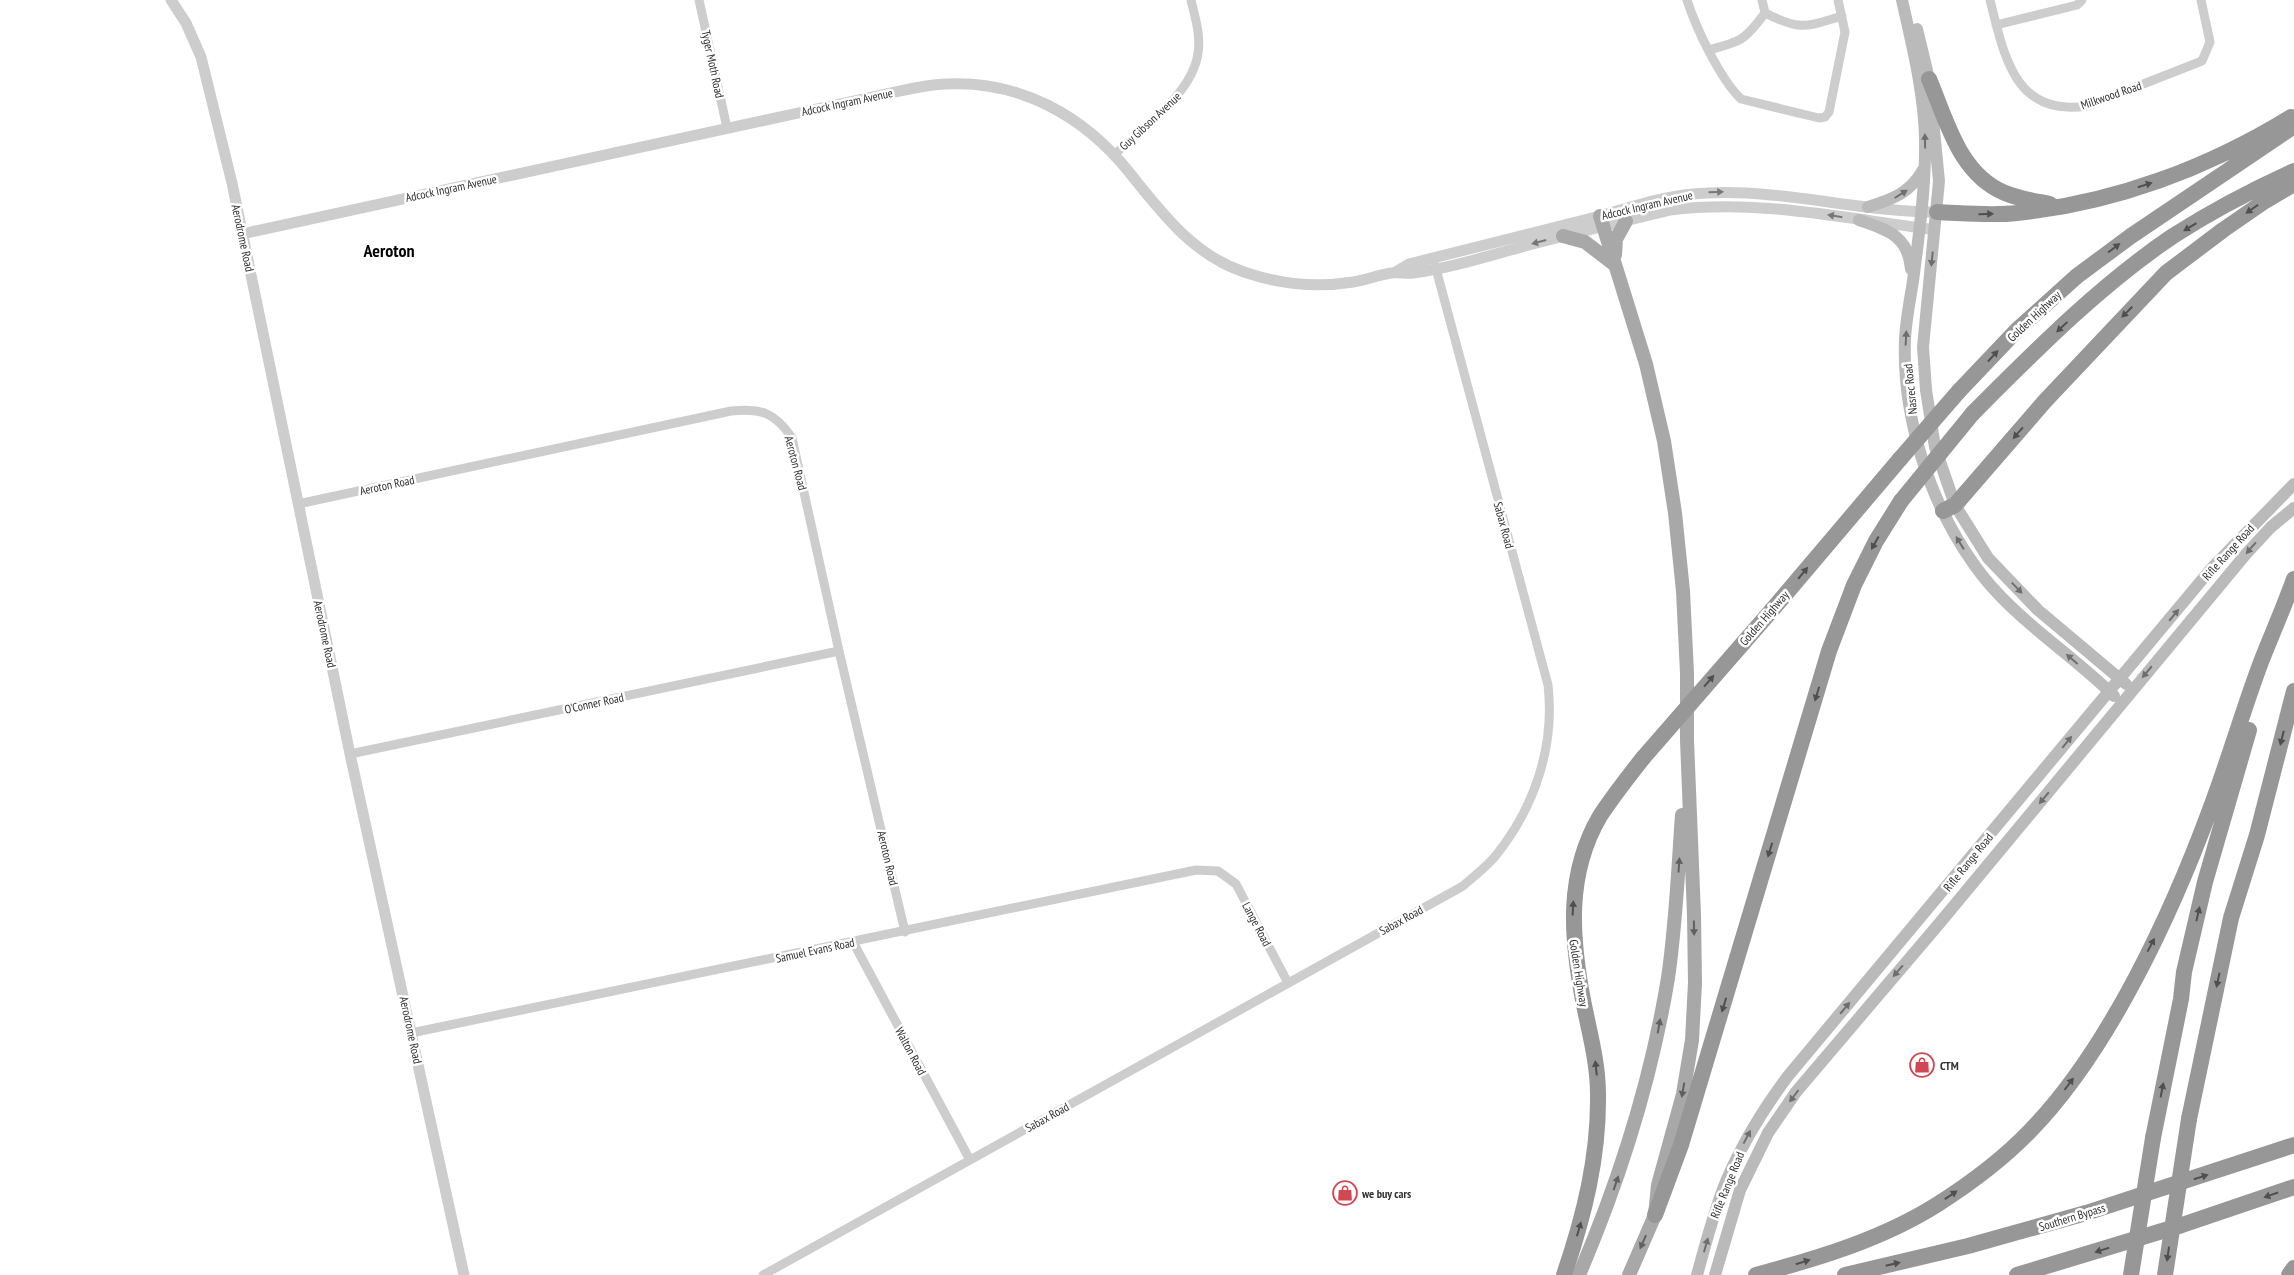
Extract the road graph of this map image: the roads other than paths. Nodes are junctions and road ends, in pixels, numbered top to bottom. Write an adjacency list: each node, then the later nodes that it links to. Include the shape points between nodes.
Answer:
1 (171, 0): 32 (street, Aerodrome Road, via 190,30 201,57)
2 (699, 0): 19 (street, Tyger Moth Road)
3 (1191, 0): 20 (street, Guy Gibson Avenue, via 1199,40 1193,75 1177,96)
4 (1687, 0): 15 (street)
5 (1762, 0): 12 (street)
6 (1838, 0): 13 (street)
7 (1902, 0): 21 (main road, Nasrec Road, one-way to 7, via 1920,94)
8 (1910, 0): 16 (main road, Nasrec Road)
9 (1990, 0): 14 (street, Milkwood Road)
10 (2082, 0): 14 (street, via 2077,5)
11 (2201, 0): 14 (street, Milkwood Road, via 2210,42 2202,61 2080,107 2044,103 2030,95 2004,57)
12 (1765, 13): 13 (street, via 1796,26); 15 (street, via 1742,41)
13 (1842, 16): 15 (street, via 1845,32 1837,77 1829,112 1822,118 1741,99)
14 (1996, 25)
15 (1708, 50)
16 (1929, 79): 25 (highway, via 1957,144 1976,175 2019,198); 26 (main road, Nasrec Road, via 1939,171)
17 (2294, 115): 25 (highway, one-way to 17, via 2114,195 2188,171)
18 (2294, 126): 68 (highway, Golden Highway, one-way to 18, bridge, via 1590,1184 1598,1127 1595,1060 1575,952 1574,892 1594,829 1616,793 1900,459 2017,330 2076,276)
19 (727, 128): 20 (street, Adcock Ingram Avenue, via 927,86 973,84 1009,90 1059,110 1099,138); 32 (street, Adcock Ingram Avenue)
20 (1114, 155): 34 (street, Adcock Ingram Avenue, via 1172,225 1202,248 1242,271 1304,284 1354,282 1394,273 1408,264)
21 (1925, 167): 24 (main road, one-way to 21, via 1905,193); 26 (main road, Nasrec Road)
22 (2294, 171): 63 (highway, one-way to 63, bridge, via 2248,192 2173,237 2088,302 1973,413 1901,502 1876,542 1854,585 1830,651 1681,1145)
23 (2294, 184): 39 (highway, one-way to 39, via 2223,230 2166,273)
24 (1868, 207): 26 (street, Adcock Ingram Avenue); 28 (street, Adcock Ingram Avenue, one-way to 24, via 1660,200 1704,193 1781,195)
25 (2062, 207): 26 (highway, one-way to 25, via 2015,213)
26 (1929, 212): 30 (main road, Nasrec Road); 31 (main road, Nasrec Road)
27 (1859, 220): 29 (street, Adcock Ingram Avenue, one-way to 29, via 1736,205 1670,210); 30 (street, Adcock Ingram Avenue); 36 (main road, via 1899,238 1909,257)
28 (1602, 221): 29 (street, Adcock Ingram Avenue); 33 (street, Adcock Ingram Avenue); 34 (street, Adcock Ingram Avenue); 35 (main road)
29 (1626, 221): 35 (main road, via 1616,239)
30 (1920, 228): 31 (street, Adcock Ingram Avenue); 36 (main road, Nasrec Road)
31 (1935, 229): 39 (main road, Nasrec Road, one-way to 39, via 1924,347 1926,390)
32 (242, 234): 38 (street, Aerodrome Road)
33 (1563, 236): 34 (street, Adcock Ingram Avenue, one-way to 34); 35 (main road, via 1585,242)
34 (1435, 264): 58 (street, Sabax Road, via 1548,684 1549,728 1544,758 1517,827 1496,856 1463,886)
35 (1616, 266): 53 (main road, via 1646,364 1664,440 1683,590)
36 (1912, 286): 39 (main road, Nasrec Road, one-way to 36, via 1924,464 1914,429 1905,339)
37 (2294, 484): 45 (main road, Rifle Range Road, one-way to 37, via 2211,569)
38 (298, 504): 43 (street, Aeroton Road, via 730,411 760,410 782,422 792,438); 54 (street, Aerodrome Road)
39 (1949, 508): 44 (main road, Nasrec Road, one-way to 44, via 1988,558 2038,610); 46 (main road, Nasrec Road, one-way to 39, via 2004,599 1974,565 1956,539)
40 (2290, 511): 48 (main road, Rifle Range Road, one-way to 48, via 2259,539)
41 (2294, 579): 42 (highway)
42 (2283, 610): 72 (highway, one-way to 42, via 1875,1236 1937,1205 1996,1162 2051,1108 2087,1060 2160,929 2211,808 2261,662); 75 (highway, one-way to 42, bridge, via 2184,972 2205,882)
43 (839, 651): 54 (street, O'Conner Road); 56 (street, Aeroton Road)
44 (2091, 654): 45 (main road, via 2117,666); 47 (main road, Nasrec Road)
45 (2134, 661): 47 (main road, Rifle Range Road)
46 (2086, 672): 49 (main road, Nasrec Road); 52 (main road, via 2095,693)
47 (2120, 679): 48 (main road, Nasrec Road); 49 (main road, Rifle Range Road)
48 (2133, 689): 51 (main road, Rifle Range Road)
49 (2109, 691): 51 (main road, Nasrec Road); 52 (main road, Rifle Range Road)
50 (2294, 691): 76 (highway, one-way to 76, bridge, via 2257,835 2231,918 2189,1119)
51 (2121, 703): 71 (main road, Rifle Range Road, one-way to 71, via 1796,1092 1768,1133 1740,1190)
52 (2091, 713): 70 (main road, Rifle Range Road, one-way to 52, via 1727,1179 1748,1135 1788,1076)
53 (1687, 740): 63 (main road, one-way to 63, via 1695,973 1692,1040 1683,1094 1658,1185); 69 (main road, one-way to 53, via 1628,1147 1658,1033 1675,921)
54 (350, 754): 59 (street, Aerodrome Road)
55 (1218, 871): 56 (street, Samuel Evans Road, via 1196,870); 58 (street, Lange Road, via 1236,884)
56 (905, 932): 57 (street, Samuel Evans Road)
57 (853, 942): 59 (street, Samuel Evans Road); 61 (street, Walton Road)
58 (1288, 983): 61 (street, Sabax Road)
59 (411, 1033): 66 (street, Aerodrome Road)
60 (2294, 1145): 73 (highway, Southern Bypass, one-way to 60, via 1968,1246 2086,1213)
61 (970, 1160): 67 (street, Sabax Road)
62 (2294, 1187): 74 (highway, one-way to 74)
63 (1655, 1215): 65 (main road, one-way to 65)
64 (2294, 1268): 77 (highway)
65 (1630, 1272)
66 (464, 1275)
67 (763, 1275)
68 (1564, 1275)
69 (1579, 1275)
70 (1698, 1275)
71 (1715, 1275)
72 (1756, 1275)
73 (1845, 1275)
74 (2016, 1275)
75 (2131, 1275)
76 (2165, 1275)
77 (2289, 1275)

